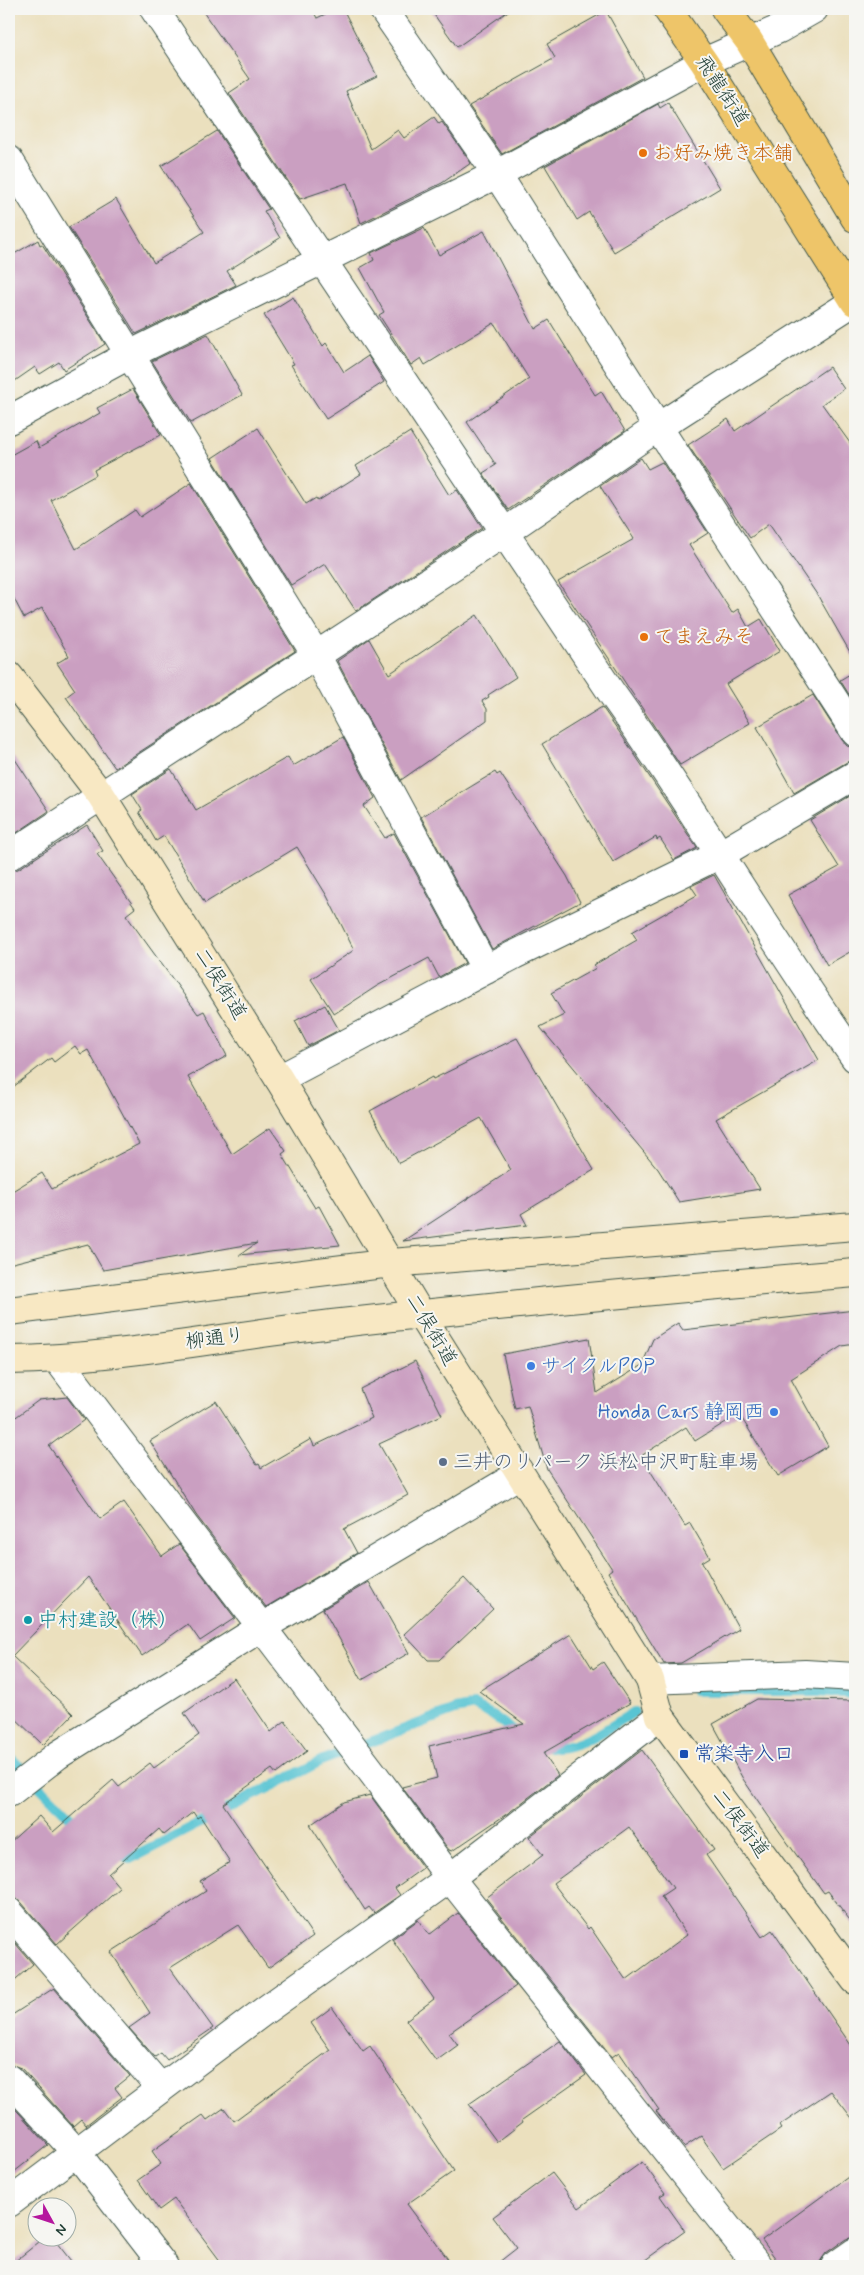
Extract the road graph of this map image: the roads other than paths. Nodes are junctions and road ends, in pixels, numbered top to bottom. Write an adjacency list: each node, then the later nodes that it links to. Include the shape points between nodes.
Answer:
1 (154, 9): 12 (street)
2 (383, 9): 9 (street)
3 (667, 9): 7 (highway, 飛龍街道)
4 (725, 9): 6 (highway)
5 (808, 10): 6 (street)
6 (749, 41): 7 (street); 11 (highway)
7 (704, 62): 9 (street); 13 (highway, 飛龍街道)
8 (9, 160): 10 (street)
9 (497, 174): 12 (street); 16 (street)
10 (18, 196): 14 (street)
11 (855, 218)
12 (323, 259): 14 (street); 17 (street)
13 (855, 301): 16 (street)
14 (129, 355): 15 (street); 18 (street)
15 (9, 420)
16 (658, 427): 17 (street); 20 (street)
17 (505, 532): 18 (street); 23 (street)
18 (316, 655): 22 (street); 25 (street)
19 (9, 676): 22 (street, 二俣街道)
20 (855, 732)
21 (855, 775): 23 (street)
22 (101, 795): 24 (street); 27 (street, 二俣街道)
23 (720, 854): 25 (street); 26 (street)
24 (9, 856)
25 (486, 970): 27 (street)
26 (855, 1058)
27 (279, 1079): 29 (street, 二俣街道)
28 (855, 1226): 29 (street)
29 (391, 1263): 31 (street); 32 (street, 二俣街道)
30 (855, 1273): 32 (street, 柳通り)
31 (10, 1309)
32 (421, 1314): 34 (street, 柳通り); 35 (street, 二俣街道)
33 (9, 1360): 34 (street, 柳通り)
34 (58, 1360): 36 (street)
35 (520, 1474): 36 (street); 38 (street, 二俣街道)
36 (262, 1627): 40 (street, via 58,1754); 41 (street)
37 (855, 1677): 38 (street, via 805,1674)
38 (650, 1680): 39 (street, 二俣街道)
39 (660, 1716): 41 (street); 43 (street, 二俣街道)
40 (23, 1783)
41 (450, 1878): 45 (street); 50 (street)
42 (9, 1912): 45 (street)
43 (855, 1980)
44 (9, 2079): 46 (street)
45 (160, 2087): 46 (street)
46 (76, 2152): 47 (street); 49 (street)
47 (9, 2203)
48 (855, 2252): 51 (street)
49 (164, 2266)
50 (758, 2266)
51 (835, 2266)

